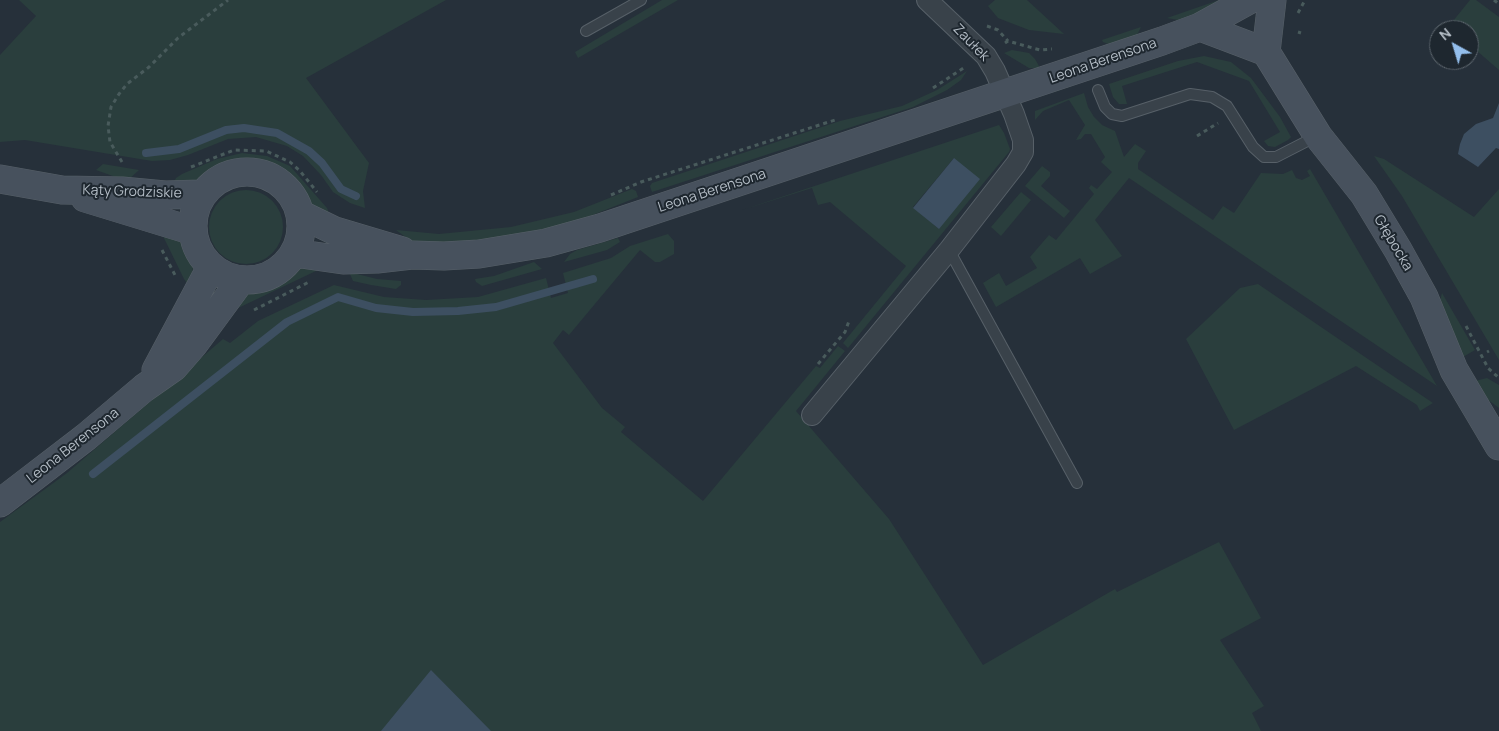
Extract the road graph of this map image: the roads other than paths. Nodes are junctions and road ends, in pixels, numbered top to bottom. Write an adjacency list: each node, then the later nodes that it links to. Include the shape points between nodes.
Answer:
1 (641, 0): 6 (lane)
2 (927, 0): 9 (street, Zaułek, via 986,56)
3 (1249, 0): 5 (street, Leona Berensona)
4 (1272, 0): 7 (street)
5 (1200, 27): 7 (street); 9 (street, Leona Berensona)
6 (586, 31)
7 (1266, 52): 10 (street, Głębocka)
8 (1098, 90): 10 (lane, via 1105,107 1112,114 1122,116 1190,94 1212,96 1227,106 1253,147 1264,156 1276,157)
9 (1006, 94): 16 (street, via 1023,140 1023,152); 18 (street, Leona Berensona, via 546,243 472,255)
10 (1318, 136): 22 (street, Głębocka, via 1364,194 1424,297 1454,370)
11 (0, 179): 12 (street, Kąty Grodziskie)
12 (62, 190): 13 (street, Kąty Grodziskie); 15 (street, Kąty Grodziskie)
13 (202, 194): 14 (street, via 232,173 258,173 280,182 292,196); 15 (street, via 194,212)
14 (300, 214): 17 (street, via 300,234); 18 (street, Leona Berensona, via 335,231)
15 (193, 231): 19 (street, via 200,254)
16 (949, 250): 23 (street); 25 (lane)
17 (294, 253): 18 (street, Leona Berensona, via 343,260); 20 (street, via 272,274)
18 (412, 255)
19 (211, 267): 20 (street, via 230,278); 21 (street, Leona Berensona)
20 (241, 280): 21 (street, Leona Berensona, via 174,367)
21 (144, 388): 26 (street, Leona Berensona)
22 (1487, 411): 24 (street, Głębocka)
23 (812, 414)
24 (1499, 446)
25 (1077, 483)
26 (0, 503)

